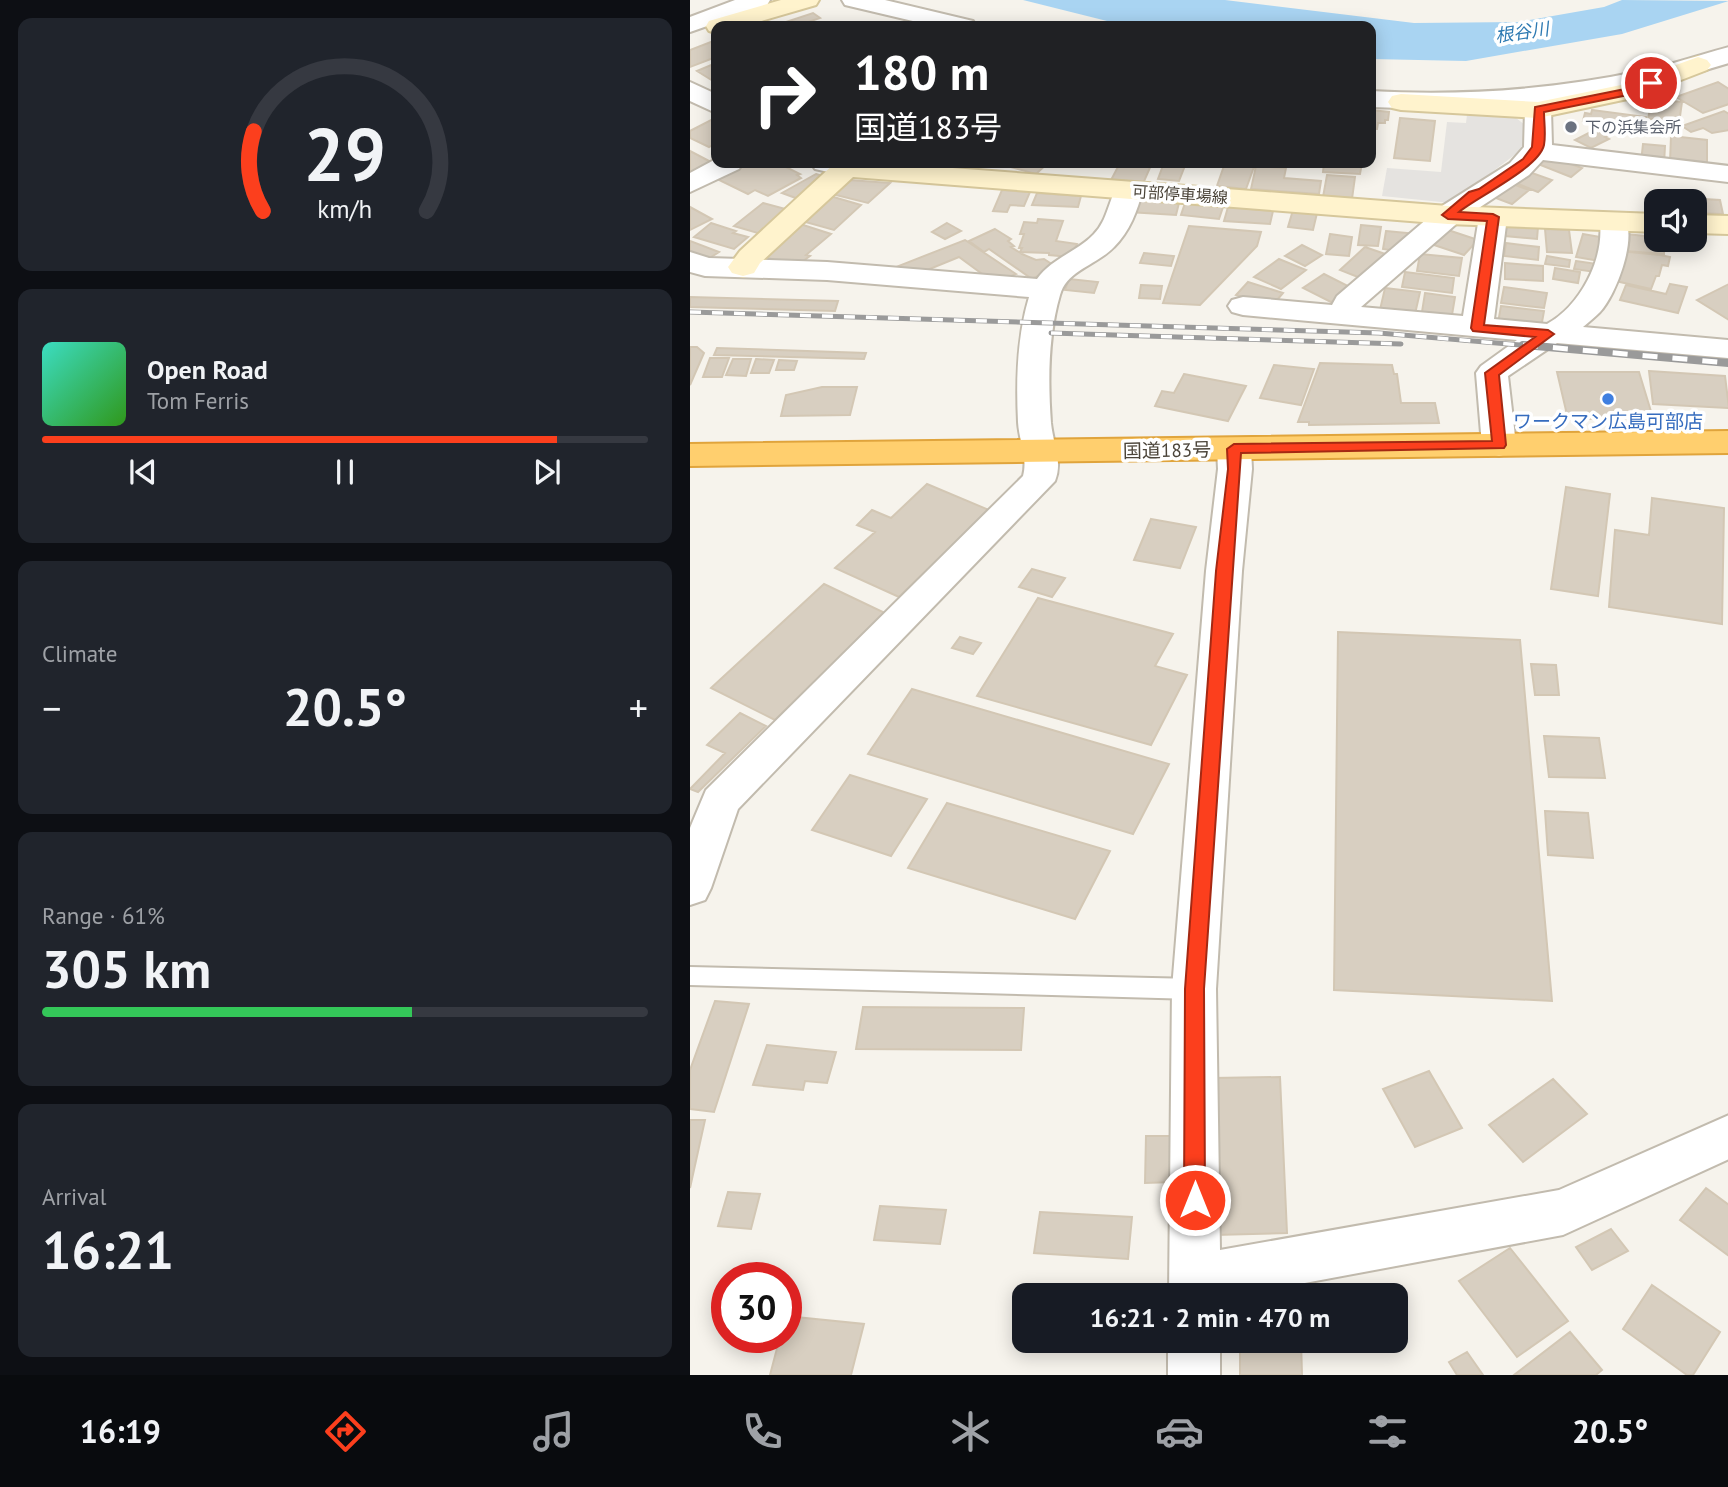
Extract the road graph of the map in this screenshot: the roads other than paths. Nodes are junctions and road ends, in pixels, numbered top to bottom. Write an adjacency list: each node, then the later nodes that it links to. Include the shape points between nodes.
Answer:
1 (758, 0): 6 (street)
2 (807, 0): 4 (main road)
3 (854, 0): 5 (street)
4 (737, 21)
5 (943, 21)
6 (690, 25)
7 (711, 29): 8 (main road)
8 (690, 34)
9 (1728, 55): 10 (street)
10 (1698, 65): 14 (street, via 1552,93); 15 (main road, via 1628,92)
11 (690, 90): 13 (street)
12 (1376, 100): 14 (street)
13 (711, 102)
14 (1401, 102): 15 (main road)
15 (1538, 110): 16 (street)
16 (1535, 151): 20 (street); 23 (street)
17 (720, 168): 21 (street)
18 (833, 168): 30 (main road, 可部停車場線)
19 (860, 168): 22 (main road, 可部停車場線)
20 (1728, 174)
21 (690, 184)
22 (1129, 190): 24 (main road, 可部停車場線); 31 (street, via 1118,225 1101,244 1054,276)
23 (1485, 209): 24 (street, via 1473,194); 25 (main road); 34 (street)
24 (1448, 215): 33 (street, via 1348,302)
25 (1614, 223): 26 (main road); 35 (street, via 1616,238 1599,290 1590,305)
26 (1644, 223)
27 (1707, 224): 28 (main road)
28 (1728, 225)
29 (690, 261): 30 (street, via 705,267)
30 (743, 267): 31 (street)
31 (1046, 289): 40 (street, via 1034,356 1035,427)
32 (1243, 306): 33 (street)
33 (1343, 314): 34 (street)
34 (1477, 328): 35 (street)
35 (1548, 334): 36 (street); 38 (street, via 1492,373)
36 (1728, 349)
37 (1728, 442): 38 (highway, 国道183号)
38 (1499, 445): 39 (highway, 国道183号)
39 (1234, 449): 40 (highway, 国道183号); 44 (street)
40 (1041, 451): 41 (highway, 国道183号); 42 (street, via 1043,471 1038,481 720,801)
41 (690, 455)
42 (690, 888)
43 (690, 976): 44 (lane)
44 (1194, 989): 46 (street)
45 (1728, 1136): 47 (street, via 1563,1212)
46 (1195, 1283)
47 (1215, 1283)
48 (1195, 1353): 49 (street)
49 (1195, 1375)

